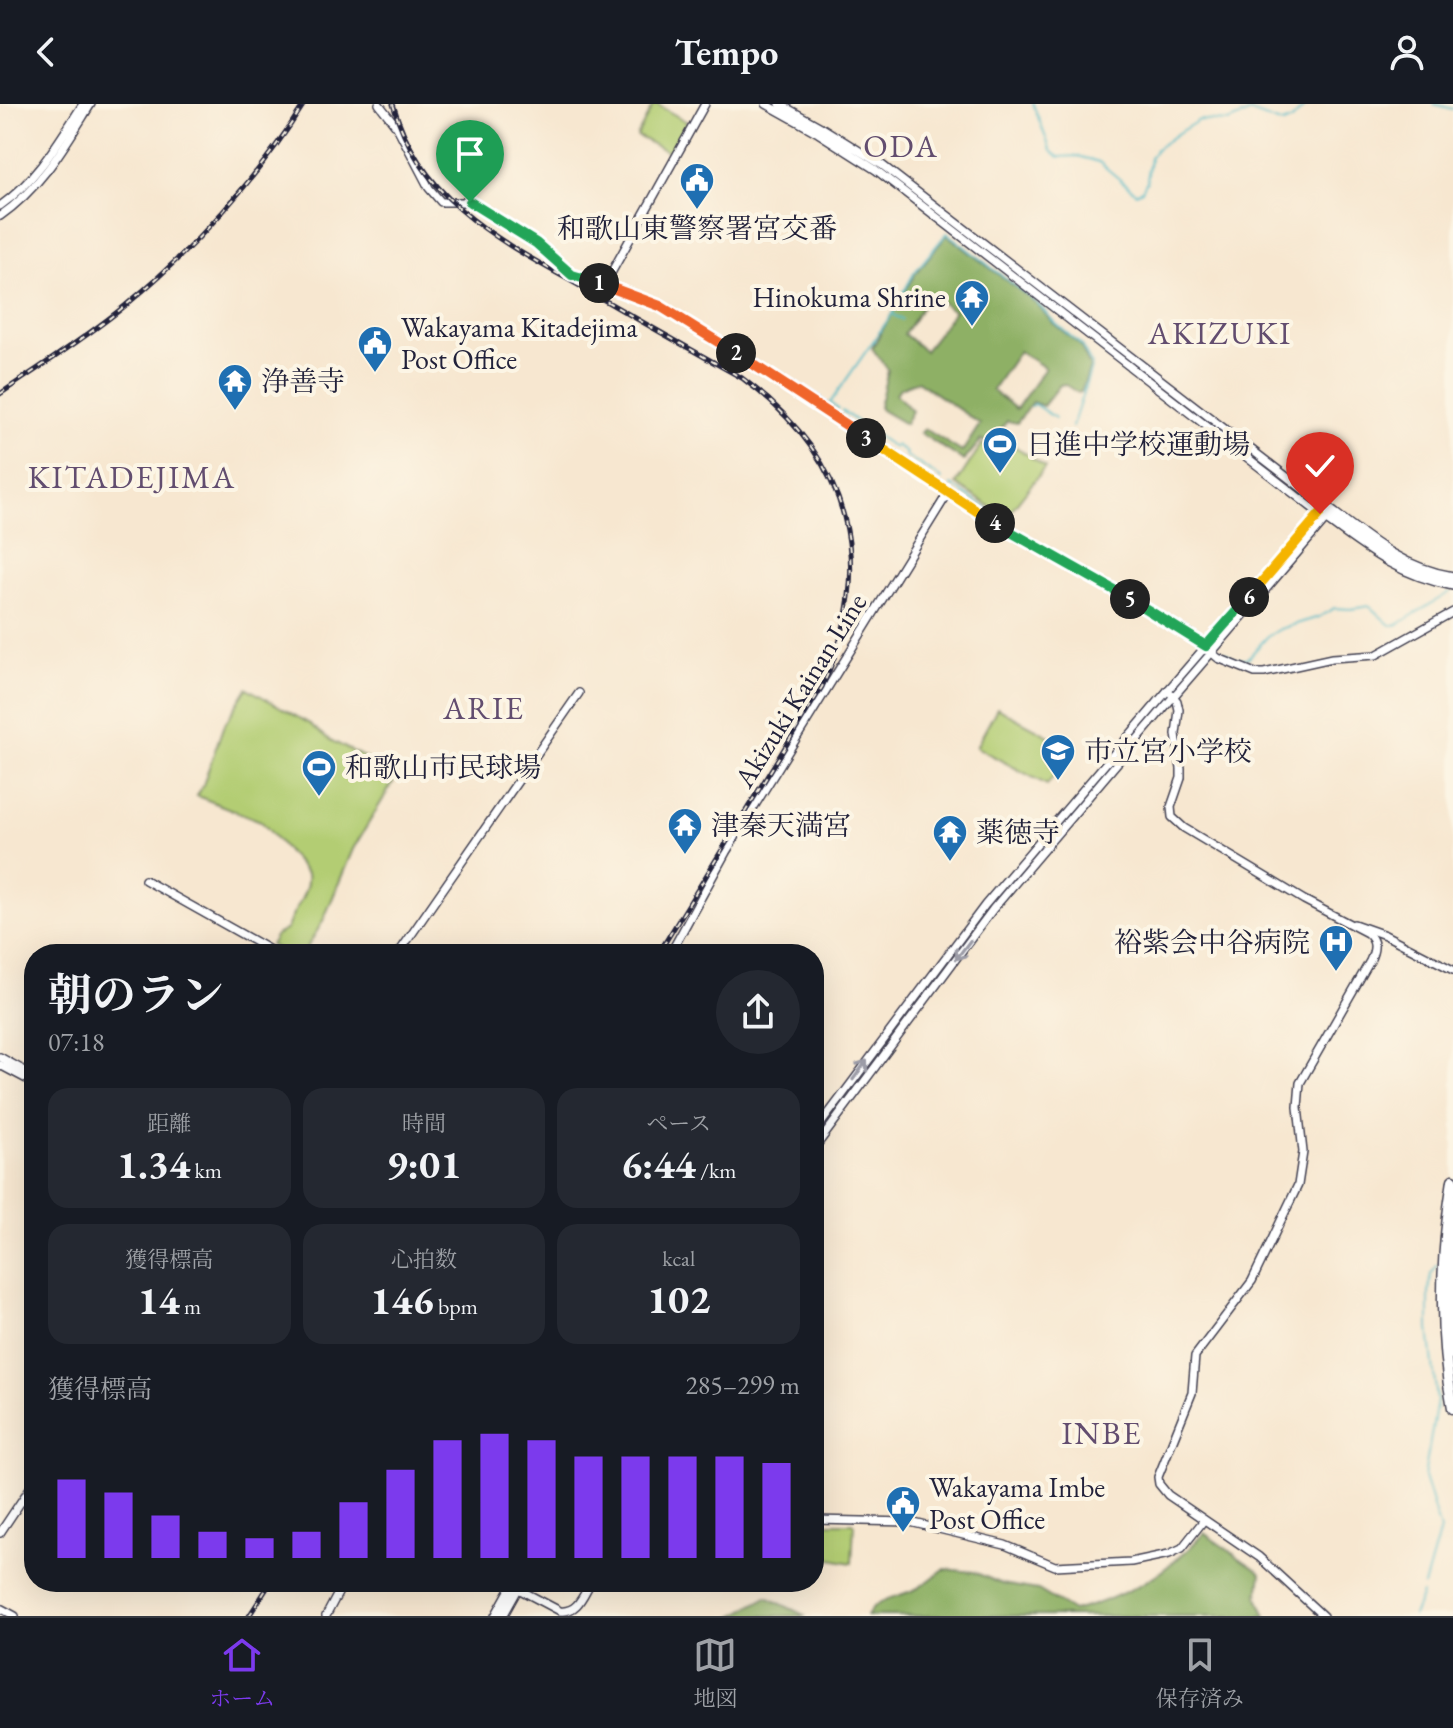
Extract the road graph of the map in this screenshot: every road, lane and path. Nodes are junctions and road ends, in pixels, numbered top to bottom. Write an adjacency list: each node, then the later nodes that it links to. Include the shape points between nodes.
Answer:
1 (83, 104): 7 (main road, via 43,164)
2 (91, 104): 8 (main road, via 50,167)
3 (379, 104): 9 (main road, via 436,198 446,204 470,202 536,243 572,275)
4 (705, 104): 9 (main road)
5 (766, 104): 11 (main road, via 876,170)
6 (780, 104): 11 (main road, via 882,165)
7 (0, 206)
8 (0, 216)
9 (605, 284): 10 (main road, via 690,323)
10 (948, 493): 15 (main road); 23 (main road, Akizuki Kainan Line, via 726,852)
11 (1326, 513): 12 (highway, via 1407,564); 13 (highway, via 1381,559); 15 (main road)
12 (1453, 577)
13 (1453, 585)
14 (1453, 612): 15 (main road, via 1376,655 1332,658 1275,672 1255,673)
15 (1209, 649): 17 (main road)
16 (579, 693): 22 (main road)
17 (1171, 693): 19 (main road, via 1179,710 1181,775 1172,817); 30 (main road, one-way to 17, via 985,905); 31 (main road, one-way to 31, via 993,909)
18 (145, 880): 21 (main road)
19 (1347, 921): 20 (main road); 24 (main road, via 1372,937)
20 (1385, 935): 24 (main road); 25 (main road)
21 (259, 944)
22 (405, 944)
23 (675, 944)
24 (1374, 951): 39 (main road, via 1300,1083 1303,1152 1298,1185 1252,1281 1195,1356 1192,1393 1160,1468 1163,1490)
25 (1453, 970)
26 (0, 1057): 28 (main road)
27 (0, 1065): 29 (main road)
28 (24, 1070)
29 (24, 1078)
30 (824, 1120)
31 (824, 1136)
32 (1453, 1180): 34 (highway)
33 (1453, 1236): 34 (highway)
34 (1447, 1268): 35 (highway); 36 (highway, via 1445,1346)
35 (1453, 1354)
36 (1453, 1408)
37 (24, 1497): 40 (main road)
38 (824, 1520): 39 (main road, via 910,1522 1005,1545 1055,1566 1169,1554 1182,1548)
39 (1204, 1520): 51 (main road, via 1259,1557)
40 (0, 1533)
41 (339, 1592): 48 (main road)
42 (509, 1592): 49 (main road)
43 (511, 1592): 50 (main road)
44 (528, 1592): 45 (main road, via 567,1611)
45 (585, 1592)
46 (0, 1608): 47 (main road)
47 (15, 1616)
48 (326, 1616)
49 (495, 1616)
50 (503, 1616)
51 (1323, 1616)

